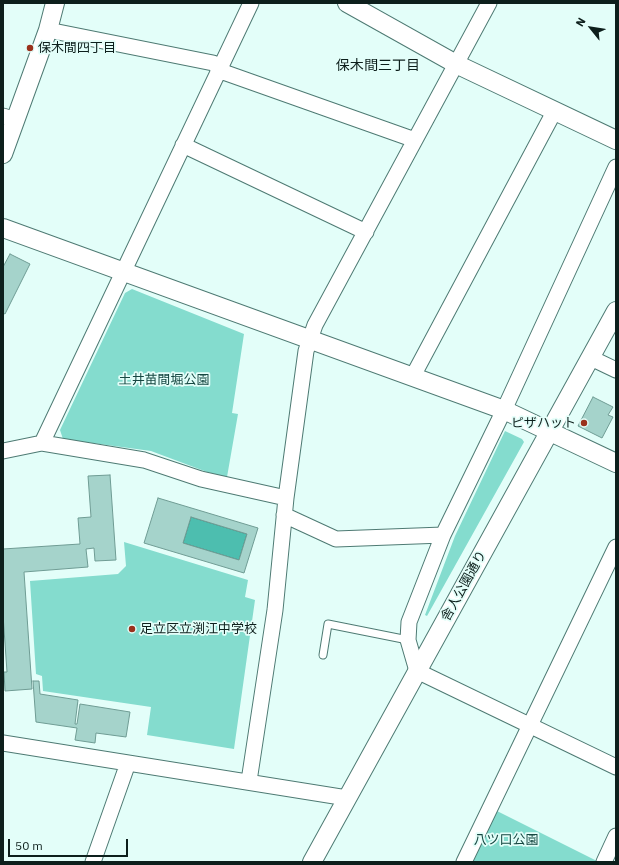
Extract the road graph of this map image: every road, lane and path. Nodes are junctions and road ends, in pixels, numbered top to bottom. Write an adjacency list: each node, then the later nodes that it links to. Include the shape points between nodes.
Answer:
1 (55, 3): 5 (street)
2 (251, 3): 7 (street)
3 (489, 3): 6 (street)
4 (352, 4): 6 (street)
5 (48, 30): 7 (street, via 213,63); 9 (street)
6 (456, 64): 8 (street); 10 (street)
7 (220, 67): 10 (street, via 226,73); 12 (street)
8 (554, 112): 11 (street); 22 (street)
9 (9, 118): 13 (street)
10 (415, 140): 16 (street)
11 (616, 140)
12 (183, 145): 16 (street); 17 (street)
13 (3, 154)
14 (616, 167): 23 (street)
15 (3, 228): 17 (street)
16 (366, 232): 19 (street)
17 (122, 271): 19 (street); 25 (street)
18 (616, 311): 20 (street, 舎人公園通り)
19 (309, 340): 22 (street); 28 (street)
20 (590, 358): 21 (street); 24 (street, 舎人公園通り)
21 (616, 370)
22 (413, 376): 23 (street)
23 (504, 410): 24 (street); 30 (street)
24 (550, 431): 27 (street); 34 (street, 舎人公園通り)
25 (42, 443): 26 (street); 28 (street, via 144,460 202,480)
26 (3, 451)
27 (616, 463)
28 (286, 498): 29 (street)
29 (284, 515): 30 (street, via 336,538); 39 (street, via 275,610)
30 (443, 535): 32 (street, via 409,622)
31 (616, 547): 35 (street)
32 (408, 640): 33 (lane, via 328,624); 34 (street)
33 (323, 655)
34 (417, 671): 35 (street); 40 (street, 舎人公園通り)
35 (530, 725): 38 (street); 44 (street)
36 (3, 743): 37 (street)
37 (128, 763): 39 (street); 42 (street)
38 (616, 767)
39 (249, 781): 40 (street)
40 (347, 798): 43 (street, 舎人公園通り)
41 (616, 836): 45 (street)
42 (95, 862)
43 (312, 862)
44 (464, 862)
45 (604, 862)

